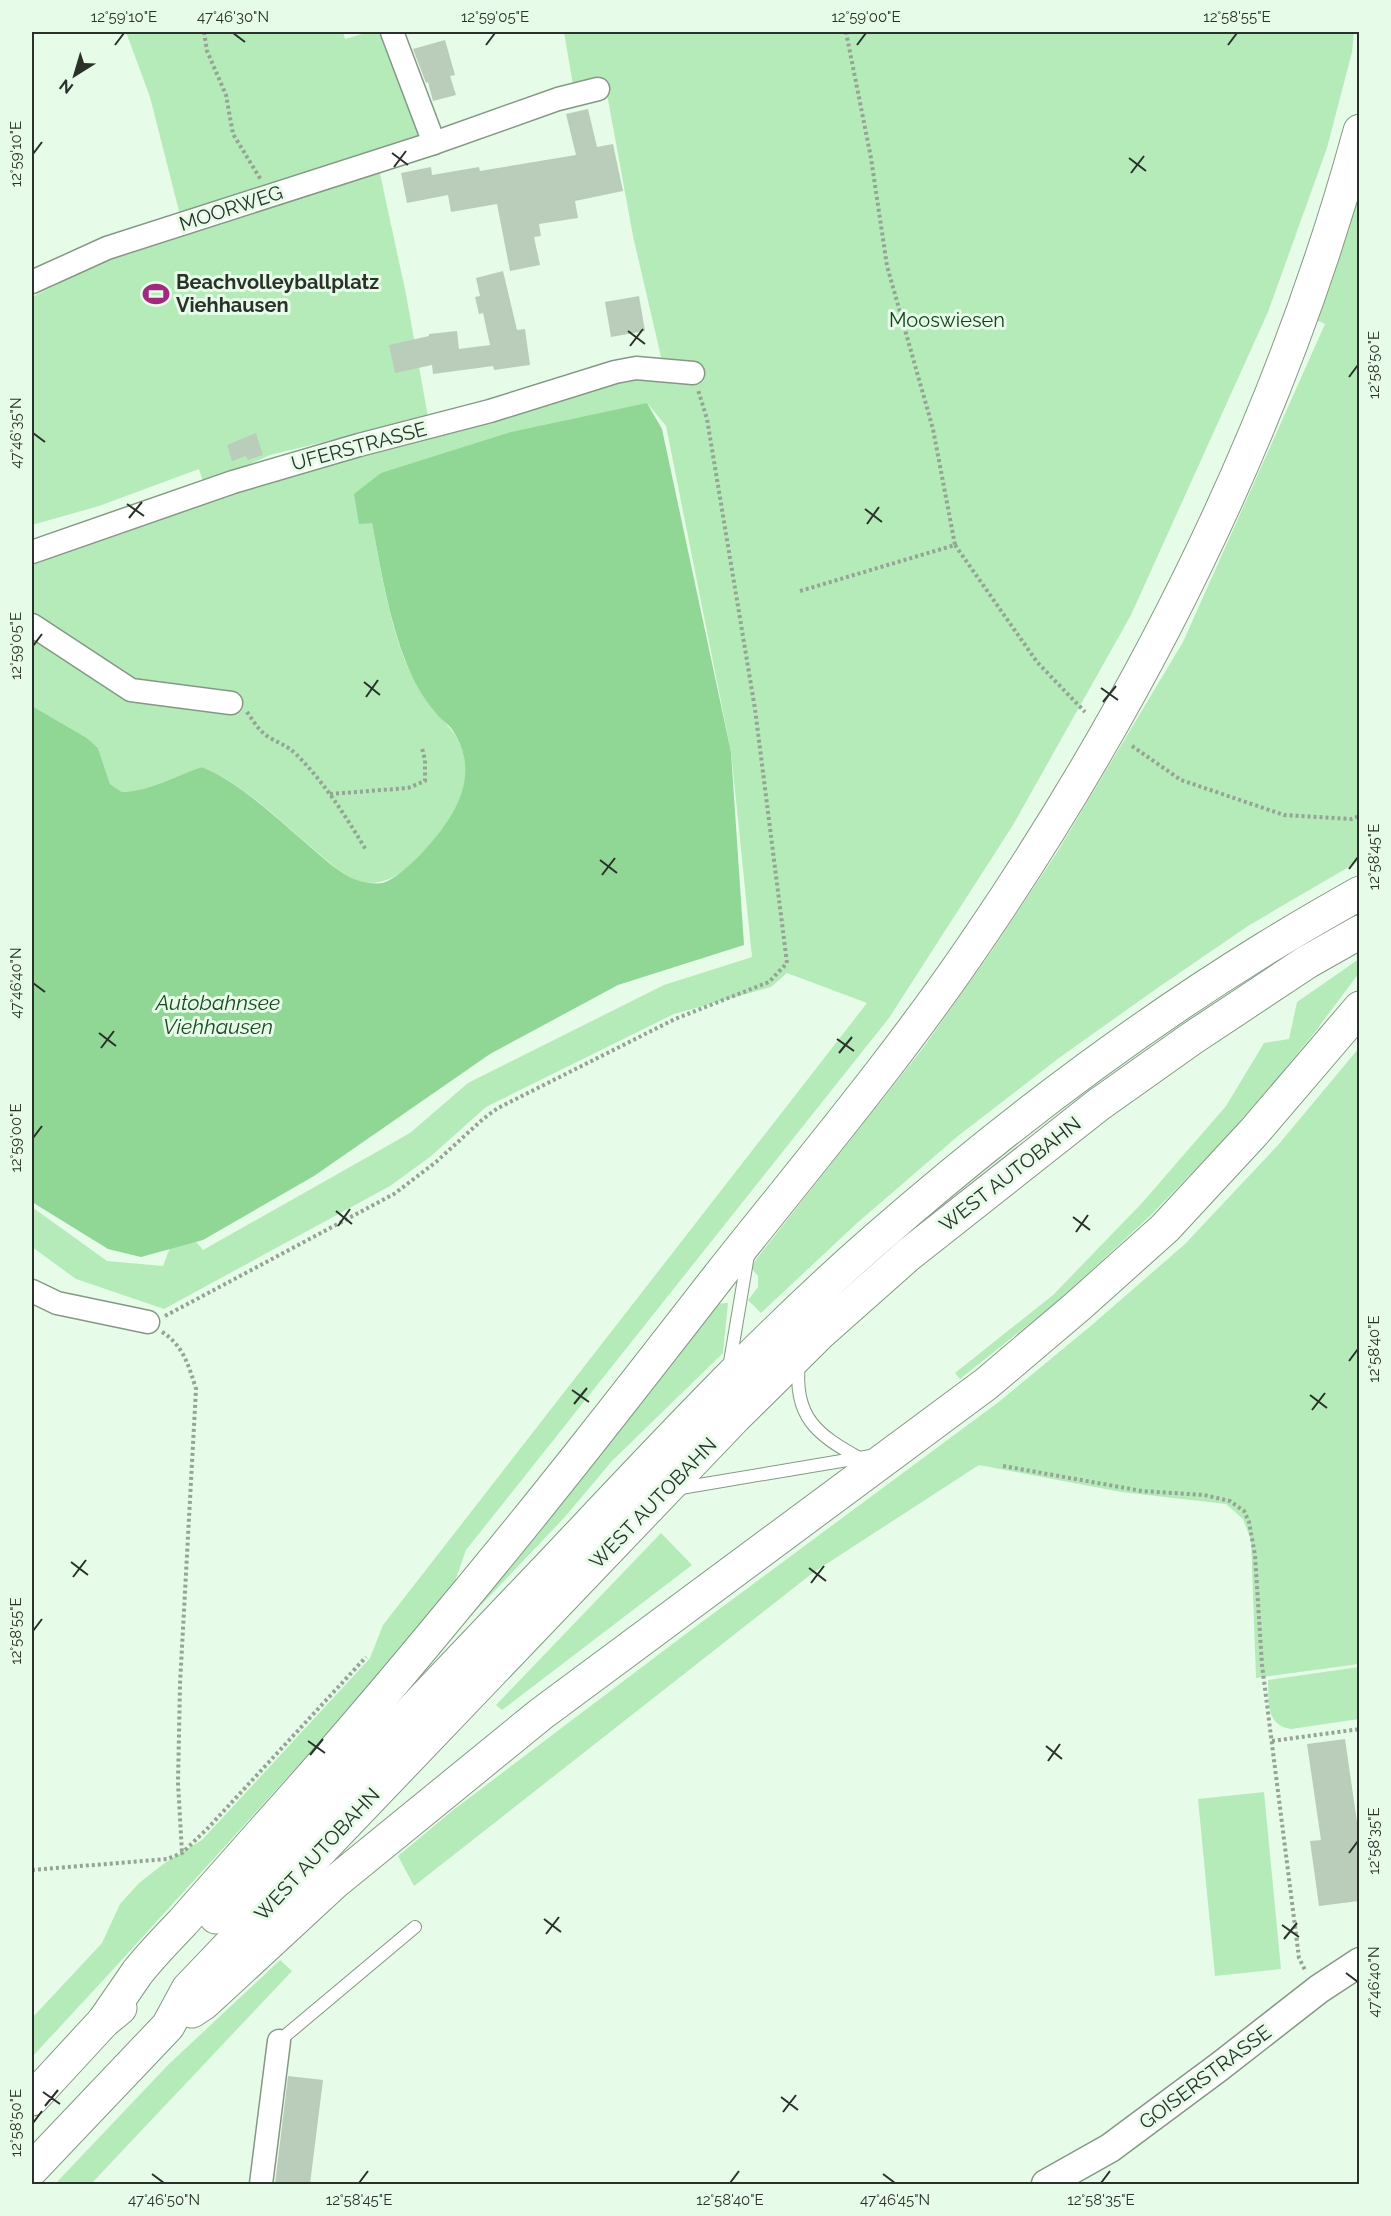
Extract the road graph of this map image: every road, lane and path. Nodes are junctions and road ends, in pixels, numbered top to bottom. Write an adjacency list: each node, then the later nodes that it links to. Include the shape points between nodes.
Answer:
1 (204, 32): 7 (path, via 207,51 226,95 233,134)
2 (392, 32): 6 (street)
3 (846, 32): 10 (path, via 887,266 933,429)
4 (598, 89): 6 (street, MOORWEG, via 558,99)
5 (1359, 131): 24 (highway, via 1312,287 1273,392 1161,638 1104,742 962,962 906,1040)
6 (434, 143): 7 (street, MOORWEG)
7 (270, 195): 8 (street, MOORWEG, via 107,249)
8 (32, 282)
9 (693, 373): 11 (street, UFERSTRASSE, via 636,368 615,372 233,482); 26 (path, via 707,419 753,697 788,963 769,982 675,1019 498,1108 394,1194 168,1315)
10 (955, 544): 12 (path); 15 (path, via 1038,662)
11 (32, 552)
12 (800, 591)
13 (32, 625): 14 (street, via 131,690)
14 (231, 703): 18 (path, via 243,707 260,731 294,752)
15 (1085, 712)
16 (1132, 746): 19 (path, via 1181,780 1284,815 1351,819)
17 (422, 748): 18 (path, via 425,781 408,788)
18 (330, 794): 20 (path)
19 (1359, 816)
20 (366, 850)
21 (1359, 893): 28 (highway, WEST AUTOBAHN, via 1177,1007 991,1143 875,1240)
22 (1359, 932): 27 (highway, WEST AUTOBAHN, via 1307,962 1098,1105 908,1255)
23 (1359, 1008): 29 (highway, via 1254,1132 1165,1228 986,1384)
24 (752, 1236): 28 (lane); 41 (highway, via 455,1609 309,1781 140,1970)
25 (32, 1291): 26 (street, via 57,1303)
26 (147, 1322): 36 (path, via 174,1339 188,1362 196,1389 180,1684 178,1783)
27 (805, 1348): 30 (lane, via 797,1390 806,1416 830,1442); 32 (highway, WEST AUTOBAHN)
28 (727, 1380): 41 (highway, WEST AUTOBAHN, via 154,1982)
29 (893, 1451): 30 (lane); 42 (highway, via 542,1714 335,1882 204,2003)
30 (861, 1459): 32 (lane)
31 (1003, 1466): 35 (path, via 1142,1491 1203,1495 1230,1501 1244,1511 1255,1555 1262,1665)
32 (665, 1490): 42 (highway, WEST AUTOBAHN, via 189,1989)
33 (366, 1657): 36 (path)
34 (1359, 1729): 35 (path)
35 (1272, 1741): 40 (path, via 1299,1958)
36 (182, 1853): 37 (path, via 166,1859)
37 (32, 1870)
38 (415, 1927): 43 (lane)
39 (1359, 1962): 40 (street, GOISERSTRASSE)
40 (1319, 1989): 47 (street, GOISERSTRASSE, via 1110,2148)
41 (104, 2021): 44 (highway, WEST AUTOBAHN)
42 (168, 2026): 45 (highway, WEST AUTOBAHN)
43 (279, 2041): 46 (street)
44 (32, 2099)
45 (32, 2169)
46 (261, 2184)
47 (1046, 2184)

